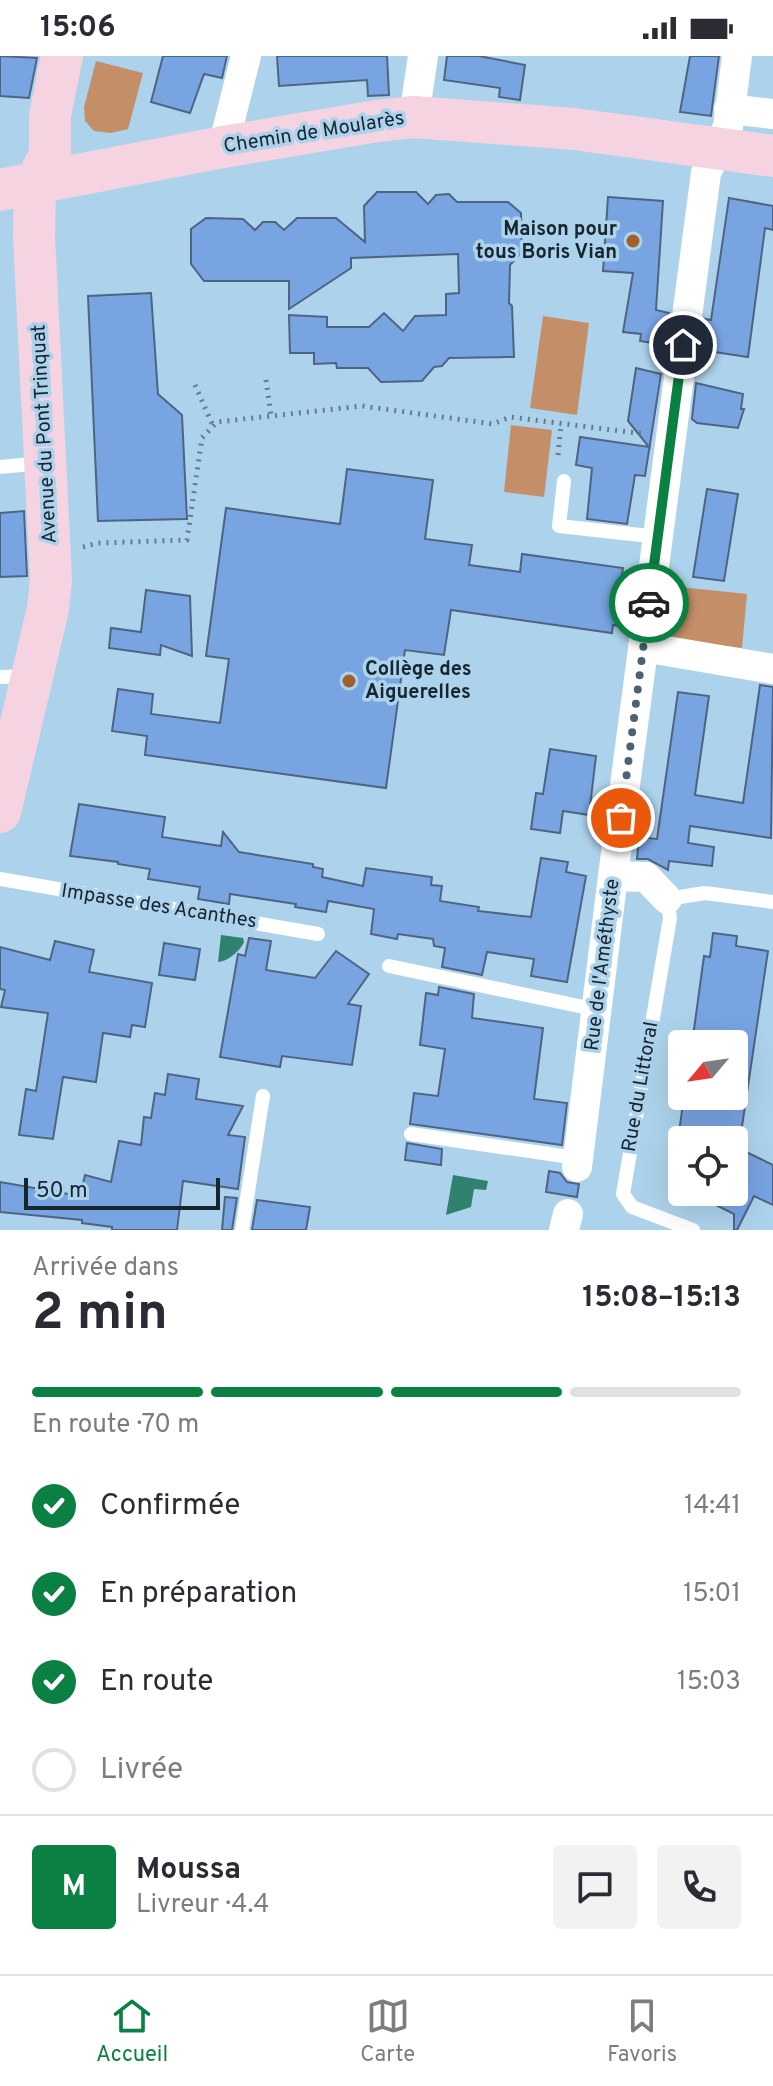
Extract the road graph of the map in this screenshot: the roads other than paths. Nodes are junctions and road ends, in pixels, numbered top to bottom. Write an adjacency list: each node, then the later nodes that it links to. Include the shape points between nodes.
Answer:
1 (62, 56): 10 (main road, Avenue du Pont Trinquat, via 50,116 50,155)
2 (246, 56): 8 (street)
3 (423, 56): 6 (street)
4 (737, 56): 7 (street, Rue de l'Améthyste)
5 (773, 114): 7 (street)
6 (414, 117): 7 (main road, Chemin de Moularès, via 574,129); 8 (main road, Chemin de Moularès)
7 (724, 128): 9 (main road, Chemin de Moularès); 14 (street, Rue de l'Améthyste, via 706,173)
8 (223, 147): 10 (main road, Chemin de Moularès)
9 (773, 156)
10 (18, 187): 11 (main road, Avenue du Pont Trinquat, via 34,236)
11 (45, 462): 12 (lane); 17 (main road, Avenue du Pont Trinquat, via 51,555 48,609)
12 (0, 467)
13 (564, 481): 14 (lane, via 559,526)
14 (658, 537): 15 (street, Rue de l'Améthyste)
15 (643, 647): 16 (street); 19 (street, Rue de l'Améthyste)
16 (773, 669)
17 (16, 676): 18 (main road, Avenue du Pont Trinquat)
18 (2, 792)
19 (613, 876): 21 (street, via 646,877); 25 (street, Rue de l'Améthyste)
20 (0, 879): 23 (lane, Impasse des Acanthes)
21 (667, 899): 22 (lane, via 705,893); 30 (lane, Rue du Littoral, via 670,918 623,1194 632,1207)
22 (773, 902)
23 (318, 934)
24 (389, 966): 25 (lane)
25 (599, 1010): 28 (street, Rue de l'Améthyste)
26 (263, 1096): 29 (lane)
27 (411, 1134): 28 (lane)
28 (577, 1162)
29 (242, 1230)
30 (693, 1230)

